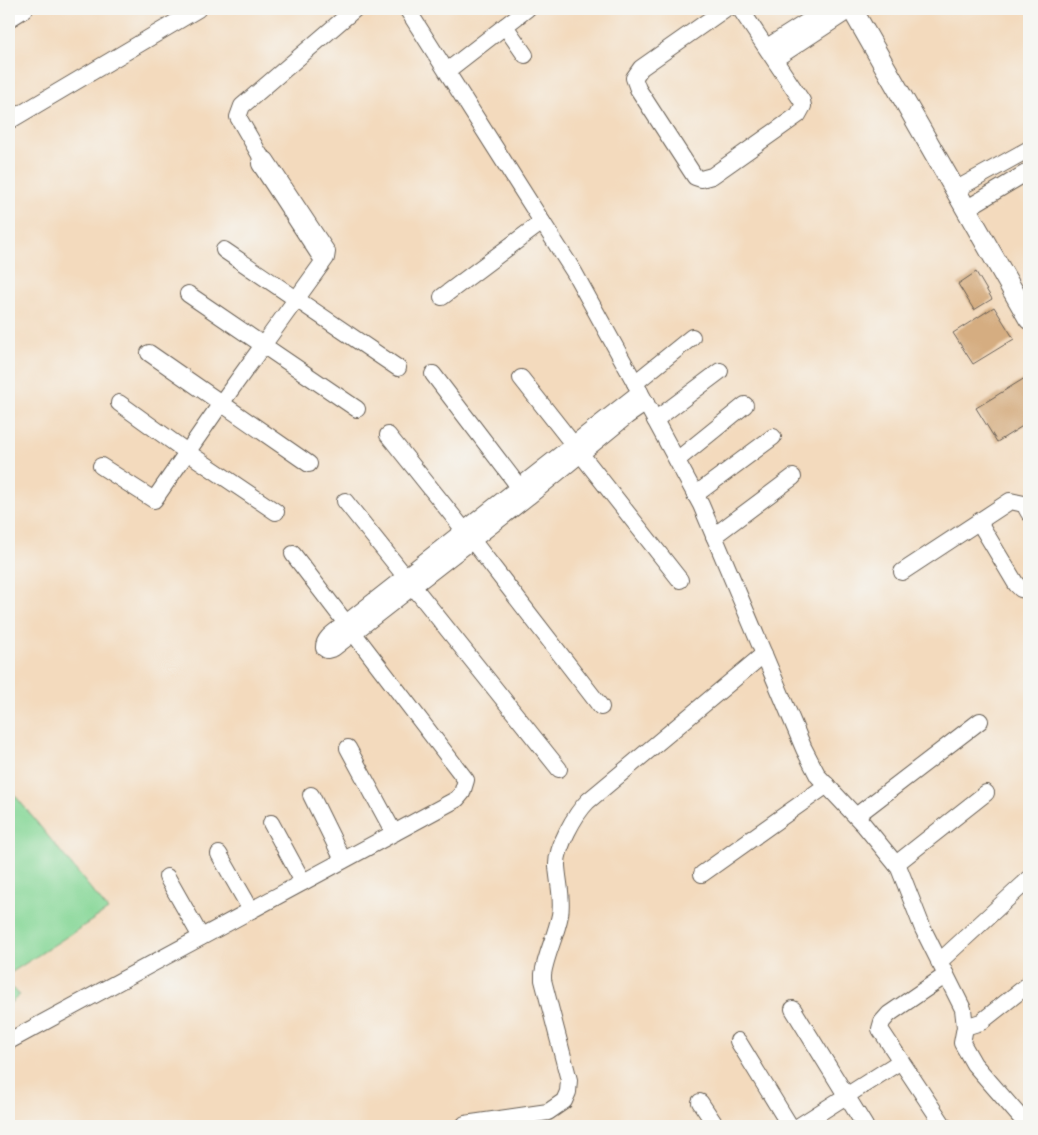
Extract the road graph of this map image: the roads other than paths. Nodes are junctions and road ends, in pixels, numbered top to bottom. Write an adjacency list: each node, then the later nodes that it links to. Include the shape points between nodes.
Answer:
1 (25, 9): 12 (street)
2 (198, 9): 11 (street)
3 (354, 9): 28 (street, via 242,106 238,116 261,158 266,160 327,252 326,258)
4 (408, 9): 17 (street)
5 (528, 9): 13 (street)
6 (725, 9): 15 (street, via 641,68 634,78 695,177 705,179 712,176 802,110 802,101)
7 (739, 9): 15 (street)
8 (827, 9): 14 (street)
9 (852, 9): 14 (street); 21 (main road)
10 (862, 9): 21 (main road)
11 (173, 16): 18 (street)
12 (9, 19)
13 (505, 26): 16 (street); 17 (street)
14 (807, 30): 15 (street)
15 (771, 53)
16 (525, 55)
17 (447, 71): 23 (street)
18 (9, 121)
19 (1029, 149): 21 (street)
20 (1029, 171): 22 (street)
21 (960, 187): 22 (main road)
22 (971, 206): 26 (main road); 29 (main road)
23 (542, 222): 27 (street); 37 (street, via 574,272)
24 (224, 250): 28 (street)
25 (188, 294): 31 (street)
26 (1029, 296)
27 (442, 297)
28 (296, 298): 31 (street); 33 (street)
29 (1029, 319)
30 (692, 337): 37 (street)
31 (262, 346): 38 (street); 41 (street)
32 (150, 353): 38 (street)
33 (398, 368)
34 (720, 371): 42 (street)
35 (433, 374): 51 (street)
36 (521, 378): 45 (street)
37 (640, 392): 42 (street); 45 (street)
38 (222, 402): 46 (street); 48 (street)
39 (119, 403): 46 (street)
40 (745, 405): 47 (street)
41 (357, 409)
42 (655, 420): 47 (street)
43 (388, 435): 57 (street)
44 (773, 437): 52 (street)
45 (576, 450): 51 (street); 61 (street)
46 (187, 452): 49 (street, via 154,500); 54 (street)
47 (677, 460): 52 (street)
48 (309, 464)
49 (101, 466)
50 (793, 477): 58 (street)
51 (524, 492): 57 (street)
52 (695, 495): 58 (street)
53 (345, 501): 62 (street)
54 (276, 512)
55 (1029, 513): 56 (street, via 1024,504 1010,501)
56 (979, 522): 60 (street); 63 (street, via 1016,584)
57 (469, 535): 62 (street); 66 (street)
58 (714, 536): 65 (street)
59 (293, 554): 64 (street)
60 (902, 572)
61 (680, 580)
62 (410, 581): 64 (street); 69 (street)
63 (1029, 592)
64 (349, 628): 75 (street, via 466,780 462,793 456,799)
65 (764, 654): 70 (street, via 804,749 818,776); 94 (street, via 588,802 573,820 558,856 560,914 543,974 569,1080 568,1092 564,1101 548,1112)
66 (601, 707)
67 (980, 721): 73 (street)
68 (348, 748): 75 (street)
69 (559, 769)
70 (827, 785): 73 (street); 79 (street)
71 (986, 793): 78 (street)
72 (311, 795): 77 (street)
73 (856, 816): 78 (street)
74 (270, 823): 82 (street)
75 (394, 833): 77 (street)
76 (219, 854): 83 (street)
77 (343, 860): 82 (street)
78 (896, 864): 85 (street)
79 (702, 874)
80 (167, 876): 84 (street)
81 (1029, 879): 85 (street)
82 (303, 882): 83 (street)
83 (251, 910): 84 (street)
84 (201, 937): 89 (street)
85 (942, 969): 88 (street, via 963,1008); 91 (street, via 882,1022 880,1029)
86 (1029, 984): 88 (street, via 981,1022)
87 (793, 1009): 92 (street)
88 (965, 1028): 100 (street, via 962,1043 974,1064)
89 (9, 1041)
90 (738, 1041): 96 (street)
91 (901, 1061): 92 (street); 99 (street)
92 (847, 1096): 97 (street); 98 (street)
93 (700, 1102): 95 (street)
94 (465, 1124)
95 (716, 1126)
96 (790, 1126)
97 (799, 1126)
98 (866, 1126)
99 (944, 1126)
100 (1026, 1126)

